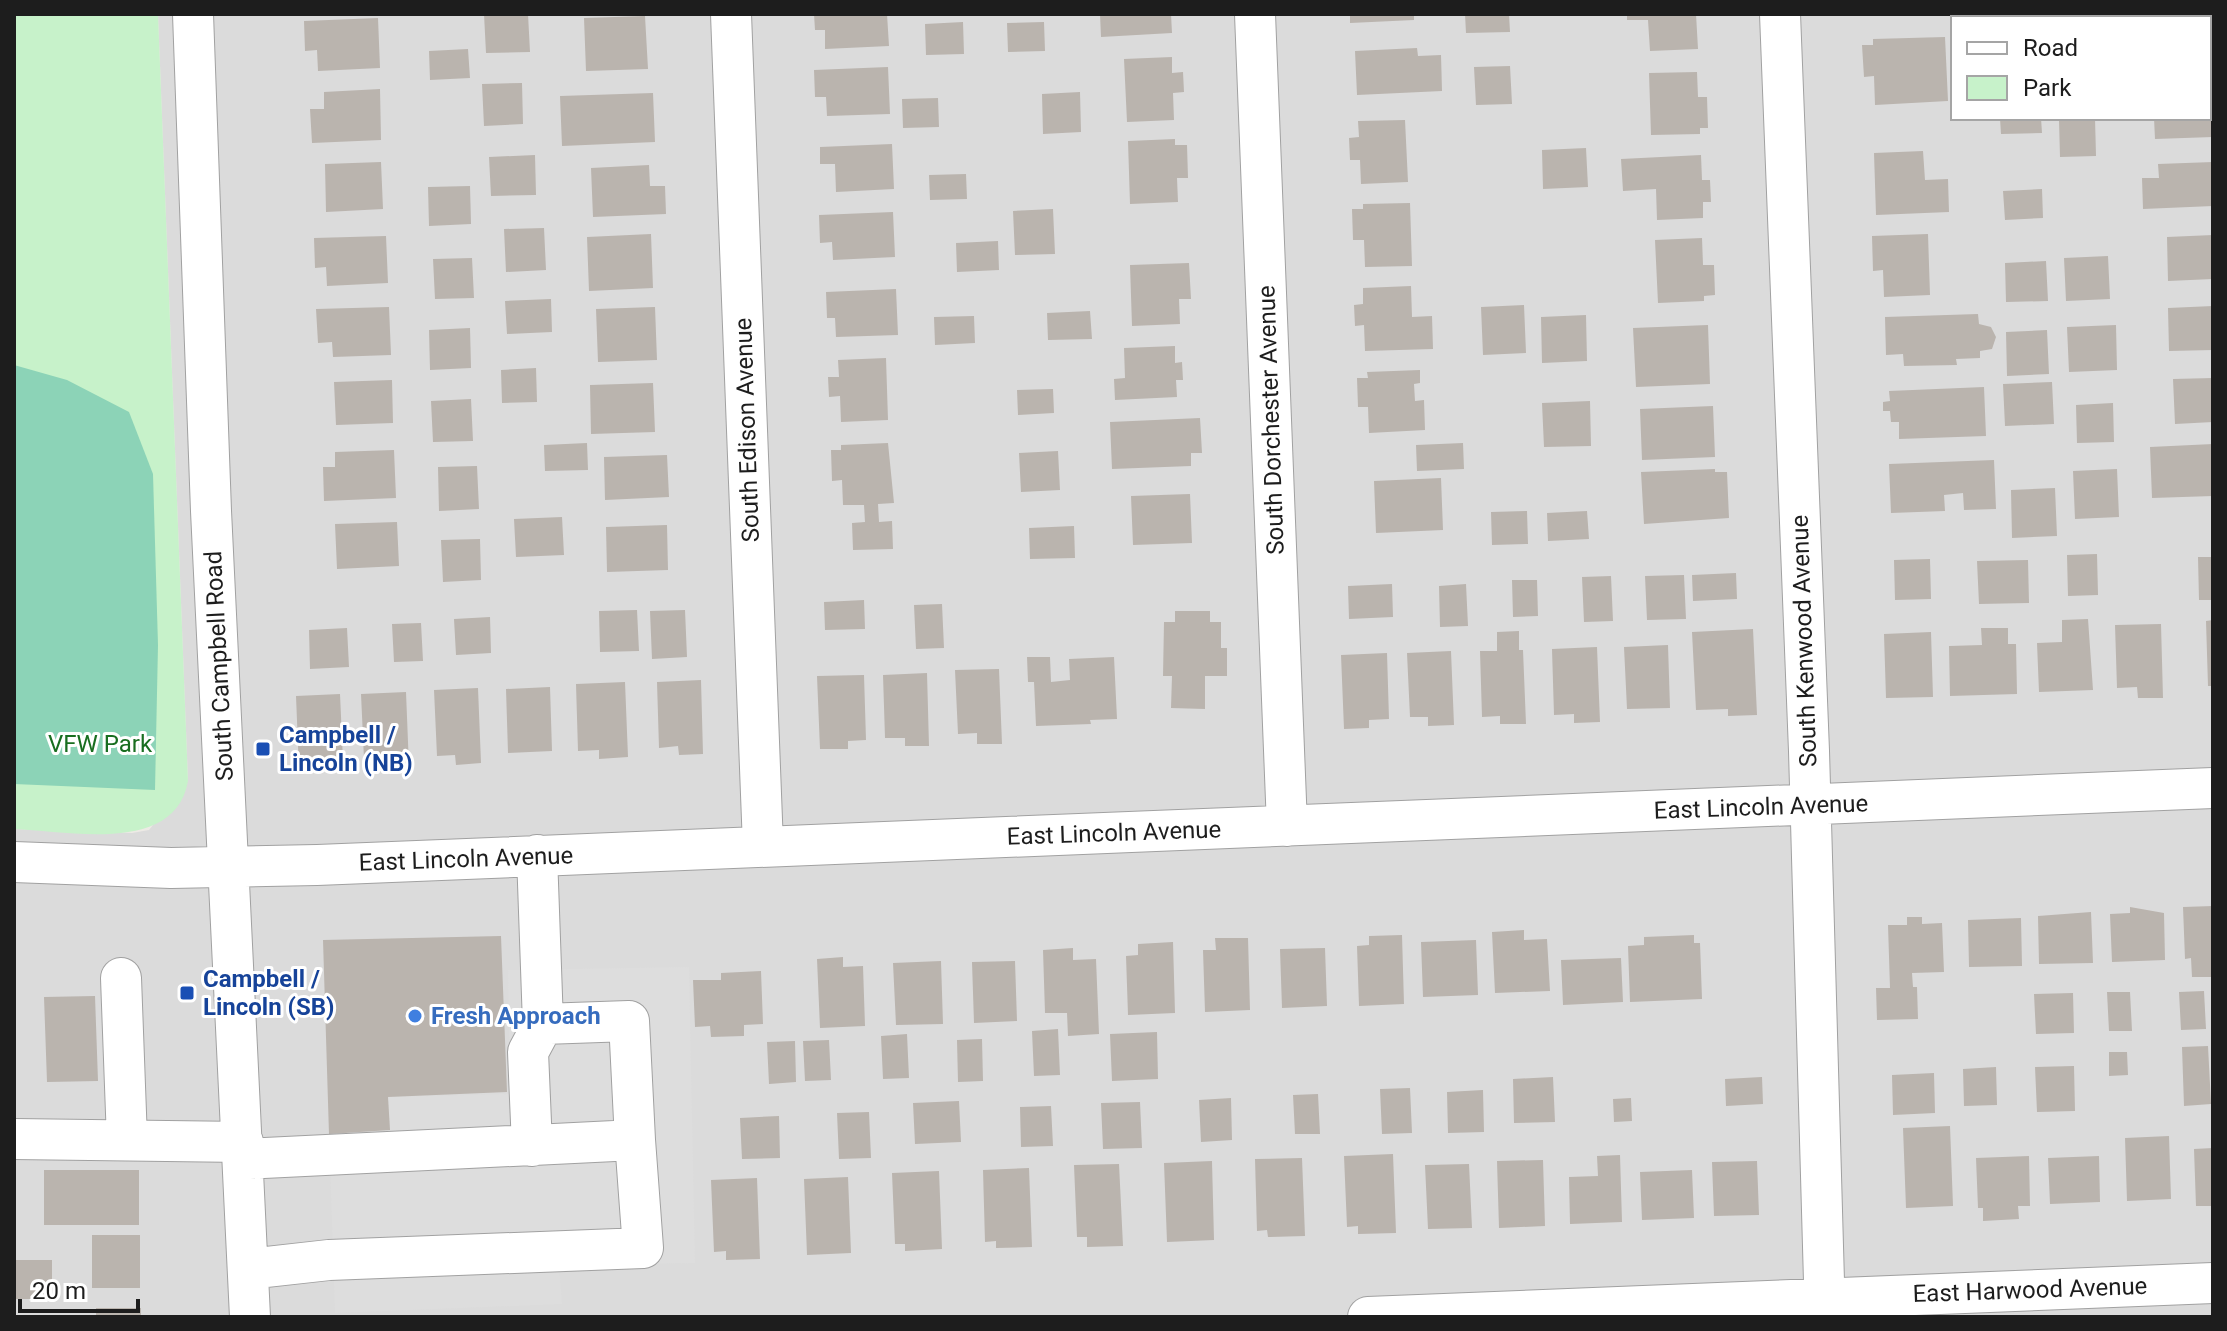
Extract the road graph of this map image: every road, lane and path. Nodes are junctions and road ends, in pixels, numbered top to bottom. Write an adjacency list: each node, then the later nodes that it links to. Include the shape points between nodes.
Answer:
1 (193, 14): 11 (street, South Campbell Road)
2 (731, 14): 8 (street, South Edison Avenue)
3 (1255, 14): 7 (street, South Dorchester Avenue)
4 (1780, 14): 6 (street, South Kenwood Avenue)
5 (2213, 788): 6 (street, East Lincoln Avenue)
6 (1810, 805): 7 (street, East Lincoln Avenue); 21 (street, South Kenwood Avenue)
7 (1287, 826): 8 (street, East Lincoln Avenue)
8 (763, 846): 9 (street, East Lincoln Avenue)
9 (537, 855): 11 (street, East Lincoln Avenue); 13 (street)
10 (14, 862): 11 (street, East Lincoln Avenue)
11 (229, 867): 18 (street, South Campbell Road)
12 (121, 978): 15 (street)
13 (543, 1024): 16 (street, via 629,1021); 17 (street, via 528,1052)
14 (14, 1139): 15 (street)
15 (127, 1140): 18 (street)
16 (635, 1140): 17 (street); 19 (street, via 643,1248 329,1260)
17 (532, 1146): 18 (street)
18 (243, 1150): 19 (street, South Campbell Road)
19 (248, 1269): 22 (street, South Campbell Road)
20 (2213, 1283): 21 (street, East Harwood Avenue)
21 (1825, 1307): 23 (street, East Harwood Avenue)
22 (250, 1317)
23 (1368, 1317)

